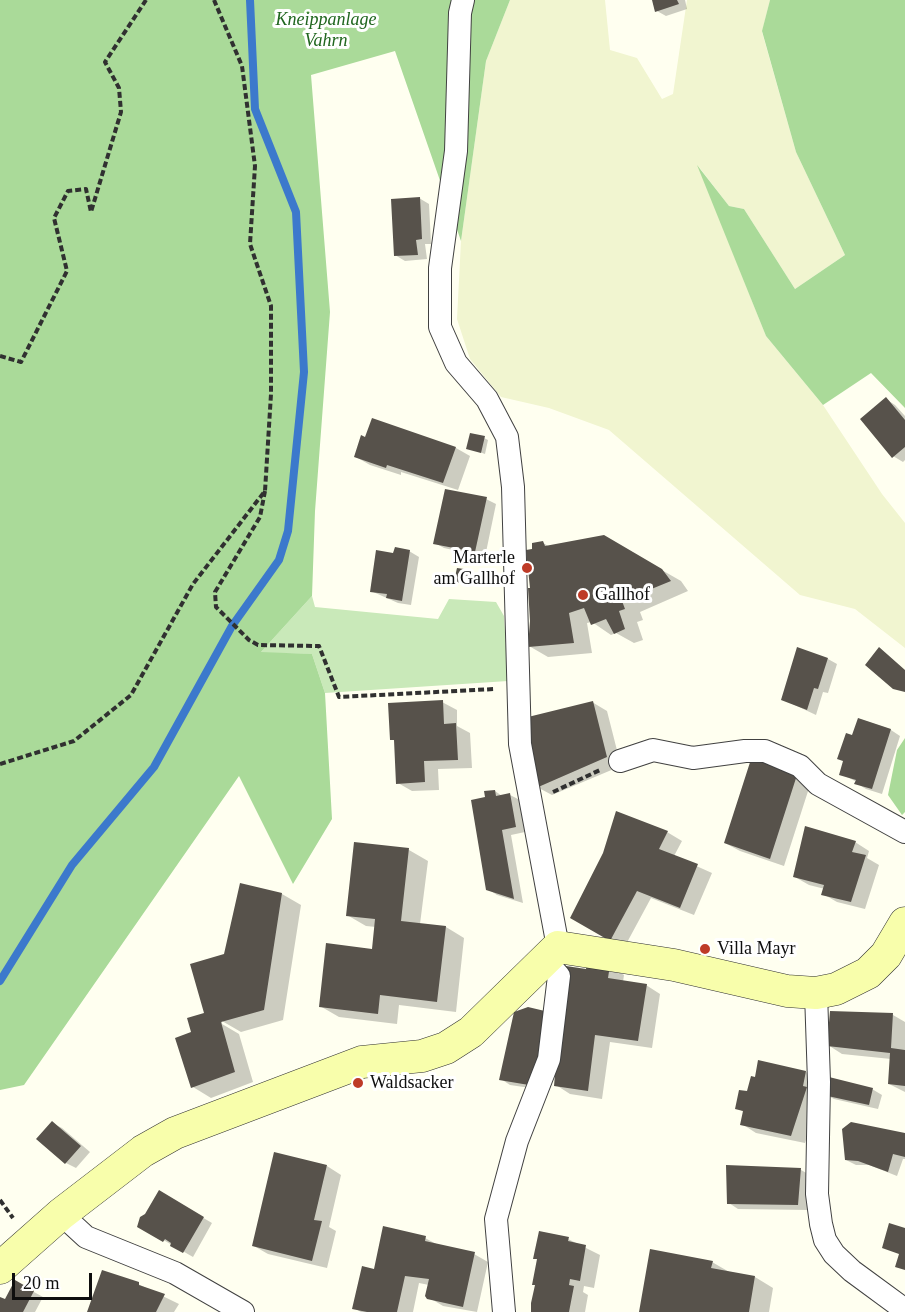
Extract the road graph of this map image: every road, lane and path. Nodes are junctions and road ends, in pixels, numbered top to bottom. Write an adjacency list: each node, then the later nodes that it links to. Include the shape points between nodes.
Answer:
1 (146, 0): 4 (path, via 105,62 119,88 121,112 91,212 86,189 68,191 54,218 67,271 21,362)
2 (214, 0): 5 (path, via 242,66 255,166 250,244 271,306)
3 (463, 0): 6 (street, via 456,151 440,268 441,327 456,363 487,399 507,437 513,487)
4 (0, 356)
5 (265, 490): 6 (path, via 260,517 214,592 216,607 249,640 258,645 319,646 339,697); 8 (path, via 193,584 131,695 74,741)
6 (518, 688): 9 (street, via 520,744)
7 (620, 761): 9 (path); 10 (street, via 653,750 693,758 765,751 800,766 819,784)
8 (0, 764)
9 (530, 803): 12 (street)
10 (905, 832)
11 (905, 923): 13 (street, via 886,955 868,973 836,989)
12 (551, 953): 13 (street, via 674,965); 14 (street, via 471,1032 446,1048 422,1056 363,1062 176,1133 143,1151); 18 (street, via 558,975 549,1059 517,1141 496,1218)
13 (816, 993): 16 (street, via 820,1224 834,1254)
14 (61, 1214): 15 (street); 17 (street, via 86,1237 175,1274)
15 (0, 1268)
16 (905, 1310)
17 (243, 1312)
18 (504, 1312)

